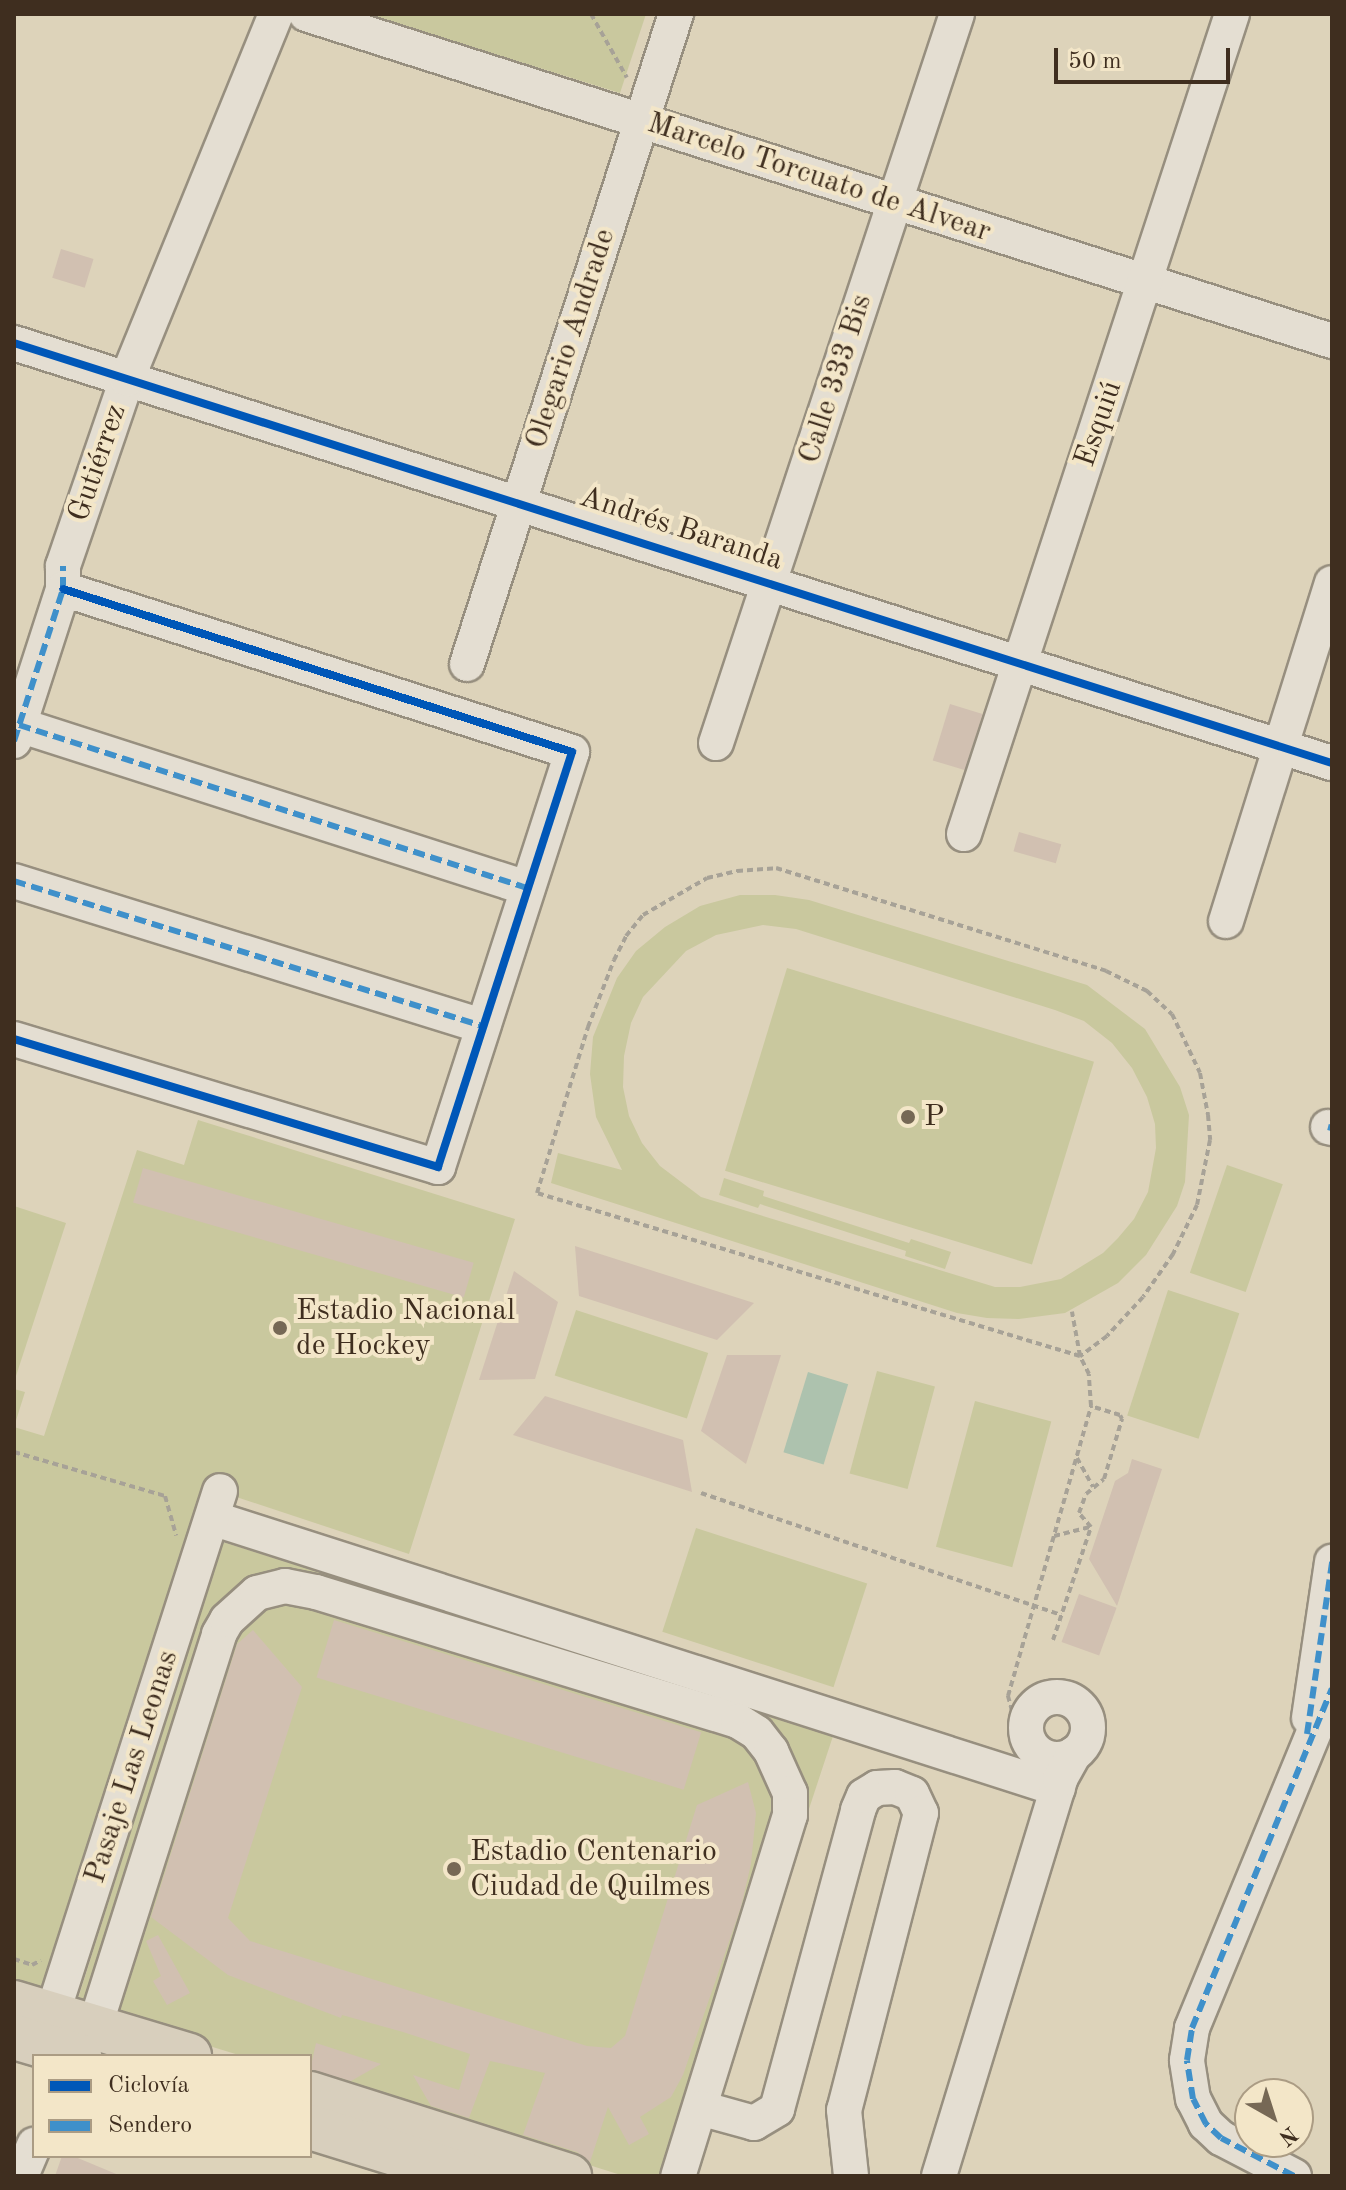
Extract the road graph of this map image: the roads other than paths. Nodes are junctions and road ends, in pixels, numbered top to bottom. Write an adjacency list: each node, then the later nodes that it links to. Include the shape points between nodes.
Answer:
1 (276, 14): 11 (street, Gutiérrez)
2 (306, 14): 6 (street, Marcelo Torcuato de Alvear)
3 (676, 14): 6 (street, Olegario Andrade)
4 (957, 14): 7 (street, Calle 333 Bis)
5 (1232, 14): 8 (street, Esquiú)
6 (645, 109): 7 (street, Marcelo Torcuato de Alvear); 12 (street, Olegario Andrade)
7 (895, 203): 8 (street, Marcelo Torcuato de Alvear); 13 (street, Calle 333 Bis)
8 (1147, 282): 9 (street, Marcelo Torcuato de Alvear); 16 (street, Esquiú)
9 (1332, 341)
10 (14, 343): 11 (street, Andrés Baranda)
11 (127, 379): 12 (street, Andrés Baranda); 15 (street, Gutiérrez, via 63,566)
12 (519, 503): 13 (street, Andrés Baranda); 17 (street, Olegario Andrade)
13 (768, 582): 16 (street, Andrés Baranda); 19 (street, Calle 333 Bis)
14 (1332, 583): 20 (street)
15 (63, 589): 18 (street, Gutiérrez); 24 (street, via 572,752)
16 (1020, 662): 20 (street, Andrés Baranda); 22 (street, Esquiú)
17 (467, 664)
18 (17, 733): 24 (street)
19 (716, 743)
20 (1279, 747): 21 (street, Andrés Baranda); 25 (street)
21 (1332, 763)
22 (964, 834)
23 (14, 881): 26 (street)
24 (527, 888): 26 (street)
25 (1226, 921)
26 (482, 1026): 27 (street, via 438,1167)
27 (14, 1039)
28 (1332, 1562): 30 (street)
29 (1332, 1689): 30 (street)
30 (1304, 1754): 46 (street, via 1192,2028 1187,2060 1193,2099 1206,2124 1221,2138)
31 (1046, 1775): 31 (street, via 1074,1754 1087,1732 1084,1714 1071,1701 1045,1700 1027,1720 1027,1738); 32 (street, Pasaje Las Leonas, via 216,1504); 44 (street); 45 (street)
32 (66, 2033): 33 (main road); 34 (main road); 36 (street, via 219,1634 257,1593 285,1586 738,1721 757,1733 790,1793 790,1815)
33 (14, 2037)
34 (178, 2054)
35 (312, 2095): 39 (main road)
36 (700, 2108): 42 (street); 43 (street, via 754,2123 777,2109 858,1810 864,1796 877,1788 895,1787 912,1794 920,1822 844,2110)
37 (312, 2128): 41 (main road)
38 (32, 2150): 40 (street)
39 (565, 2175)
40 (21, 2176)
41 (468, 2176)
42 (678, 2176)
43 (851, 2176)
44 (920, 2176)
45 (939, 2176)
46 (1294, 2176)

